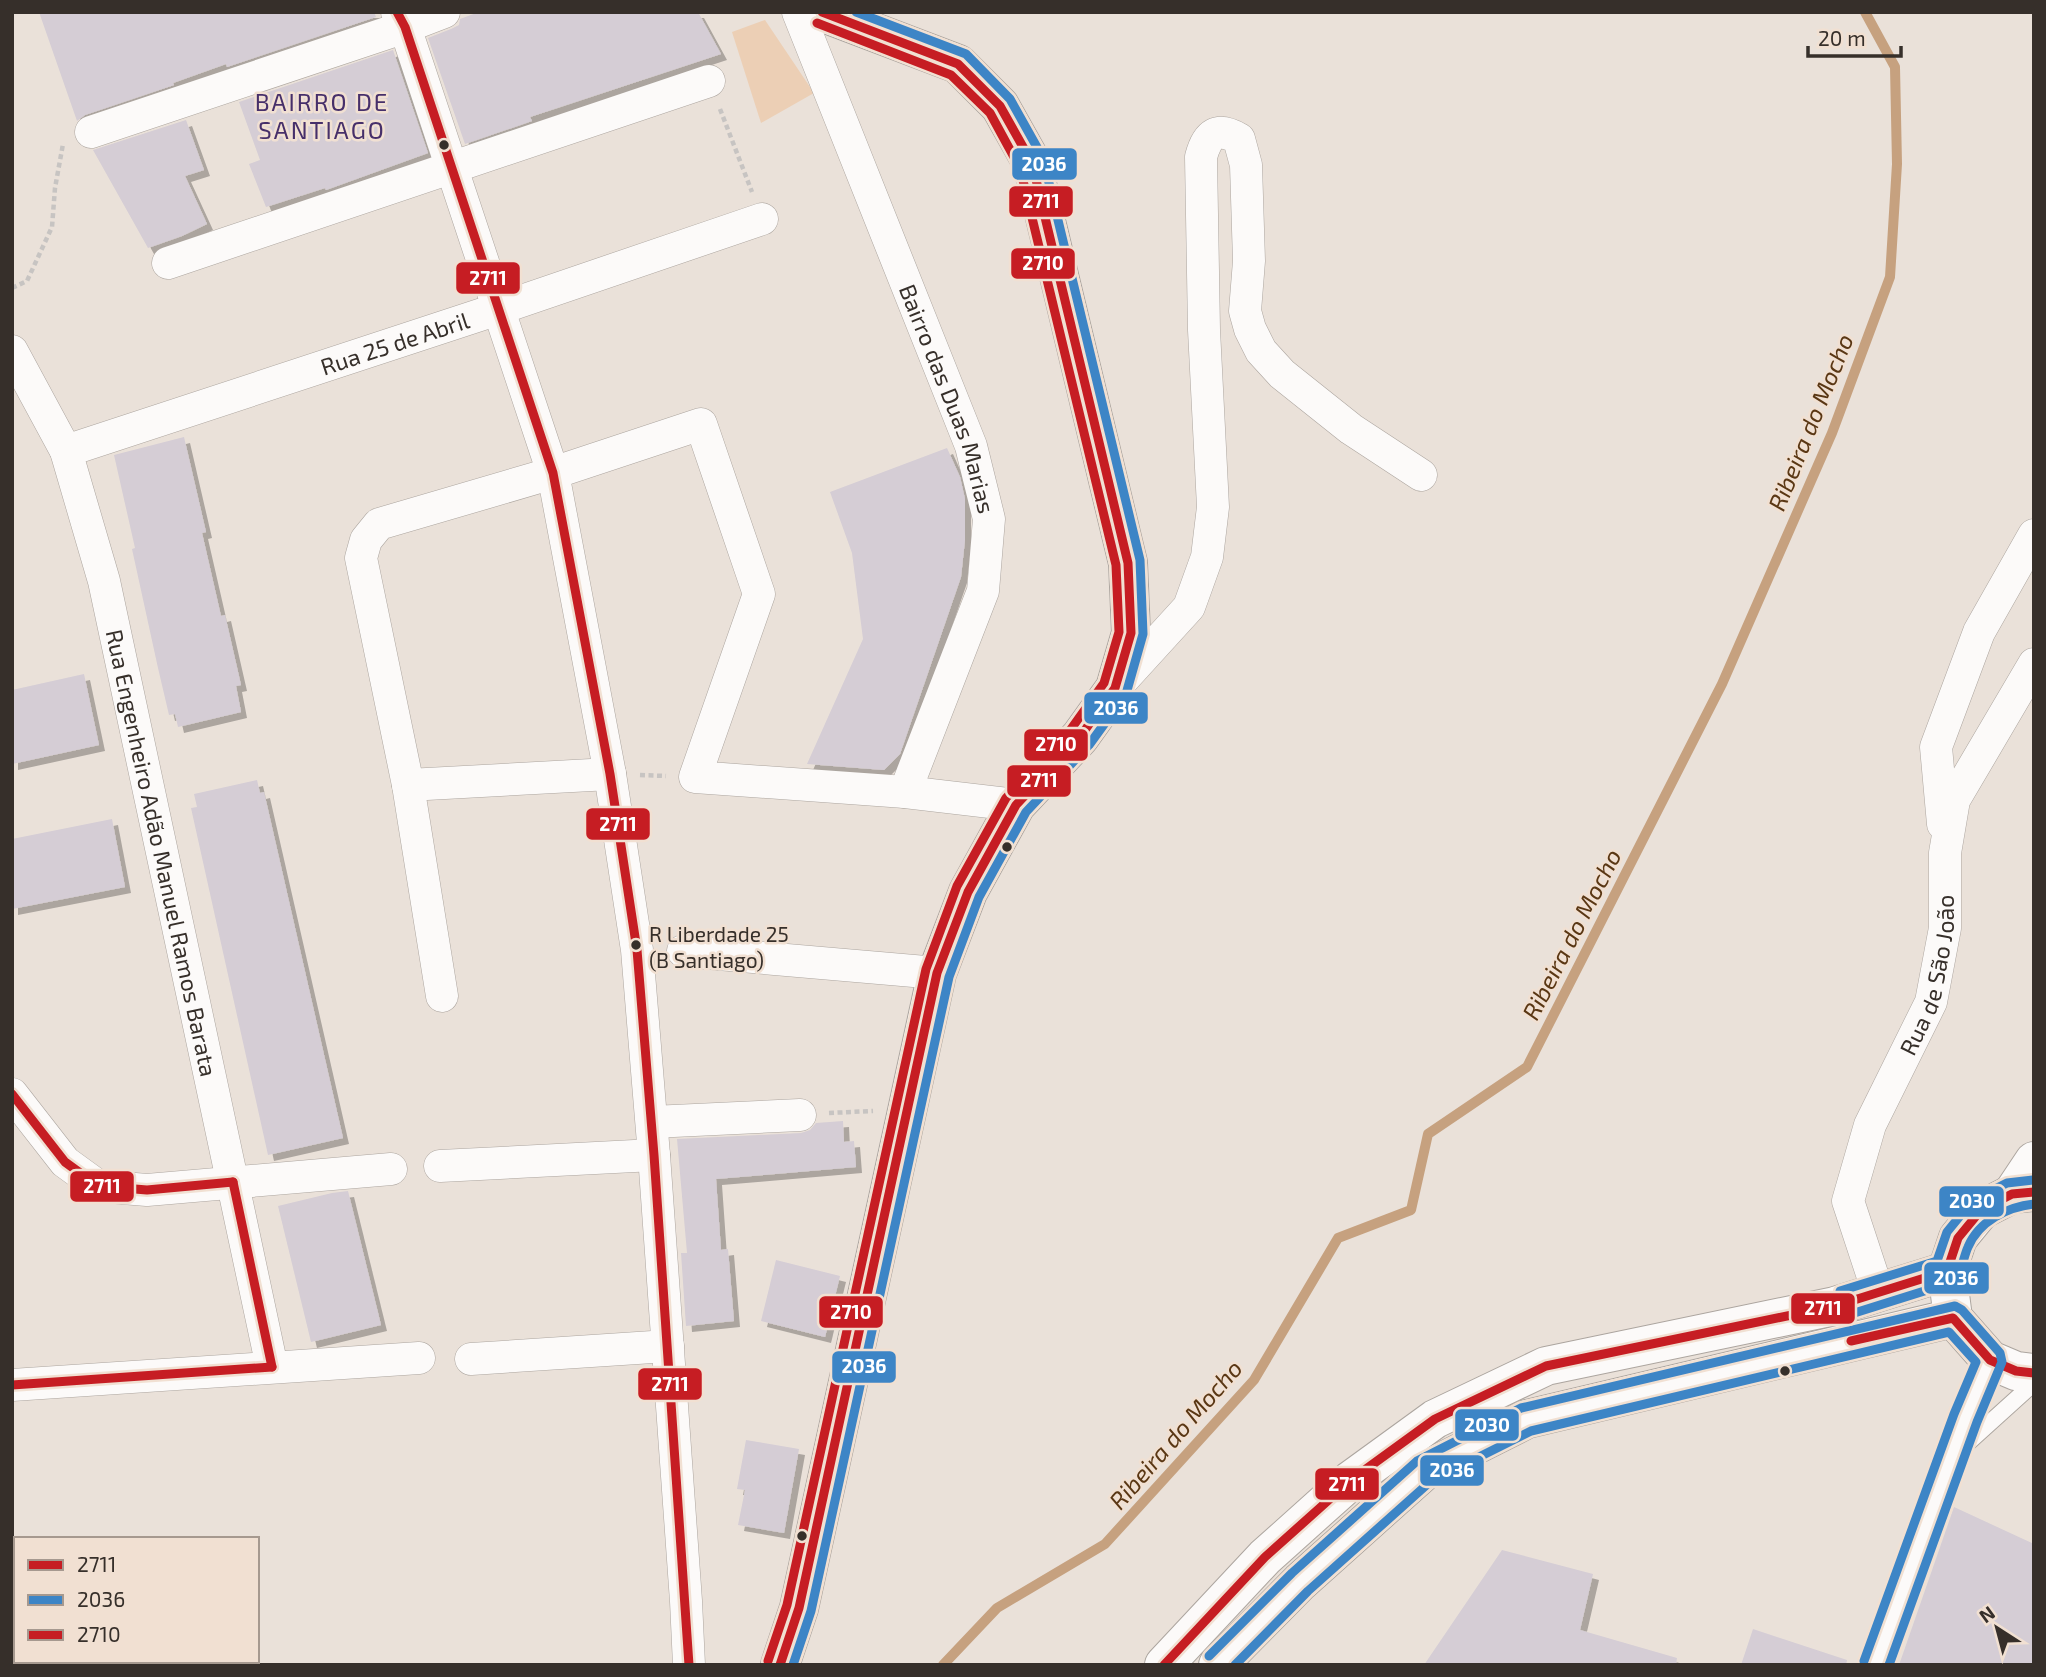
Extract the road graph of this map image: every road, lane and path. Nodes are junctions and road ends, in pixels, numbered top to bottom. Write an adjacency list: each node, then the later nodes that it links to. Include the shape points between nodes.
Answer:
1 (444, 12): 4 (street)
2 (798, 12): 22 (street, Bairro das Duas Marias, via 971,446 989,519 983,591)
3 (821, 12): 18 (street, via 958,64 1000,106 1032,163 1128,563 1131,633)
4 (401, 20): 6 (street); 7 (street)
5 (709, 80): 7 (street); 8 (path)
6 (78, 132): 10 (path, via 55,188 52,227 27,281)
7 (452, 168): 9 (street); 11 (street)
8 (762, 219): 11 (street, Rua 25 de Abril)
9 (168, 263)
10 (12, 288)
11 (498, 309): 13 (street, Rua 25 de Abril); 14 (street)
12 (12, 351): 13 (street, Rua Engenheiro Adão Manuel Ramos Barata)
13 (66, 451): 36 (street, Rua Engenheiro Adão Manuel Ramos Barata, via 104,581)
14 (552, 472): 19 (street); 20 (street, via 701,424 759,594); 21 (street, via 379,524 366,540 361,558)
15 (1420, 475): 18 (street, via 1351,429 1282,374 1261,351 1245,311 1249,261 1246,165 1239,139 1227,132 1215,133 1205,142 1200,157 1213,507 1207,557 1189,607)
16 (2034, 535): 24 (street, via 1979,632 1936,747)
17 (2034, 664): 24 (street, Rua de São João, via 1954,800)
18 (1115, 688): 23 (street, via 1080,737)
19 (610, 774): 20 (path); 21 (street); 31 (street, via 637,950)
20 (695, 777): 22 (street)
21 (408, 785): 27 (street)
22 (905, 792): 23 (street)
23 (1016, 805): 26 (street, via 968,892)
24 (1945, 853): 39 (street, Rua de São João, via 1945,928 1931,1002 1870,1125 1848,1201)
25 (683, 951): 26 (street)
26 (937, 973): 29 (street)
27 (442, 996)
28 (12, 1094): 36 (street, via 65,1162 98,1186 147,1190)
29 (907, 1109): 30 (path); 51 (street, via 800,1608)
30 (800, 1115): 31 (street)
31 (652, 1122): 32 (street)
32 (654, 1155): 34 (street); 41 (street)
33 (2034, 1161): 37 (street)
34 (440, 1166)
35 (391, 1169): 36 (street)
36 (233, 1182): 45 (street, Rua Engenheiro Adão Manuel Ramos Barata)
37 (2023, 1193): 38 (street, via 1981,1210 1958,1238)
38 (1947, 1271): 39 (street); 40 (street)
39 (1878, 1292): 52 (street, via 1835,1306 1546,1366 1435,1419 1351,1480 1265,1557)
40 (1953, 1318): 44 (street); 53 (street, via 1527,1419 1424,1471 1300,1582)
41 (668, 1346): 43 (street); 50 (street)
42 (419, 1358): 45 (street)
43 (471, 1359)
44 (1990, 1360): 46 (street); 49 (lane)
45 (272, 1367): 48 (street)
46 (2034, 1373)
47 (2034, 1383): 49 (lane)
48 (12, 1385)
49 (1951, 1459): 54 (lane)
50 (689, 1665)
51 (780, 1665)
52 (1164, 1665)
53 (1218, 1665)
54 (1876, 1665)

